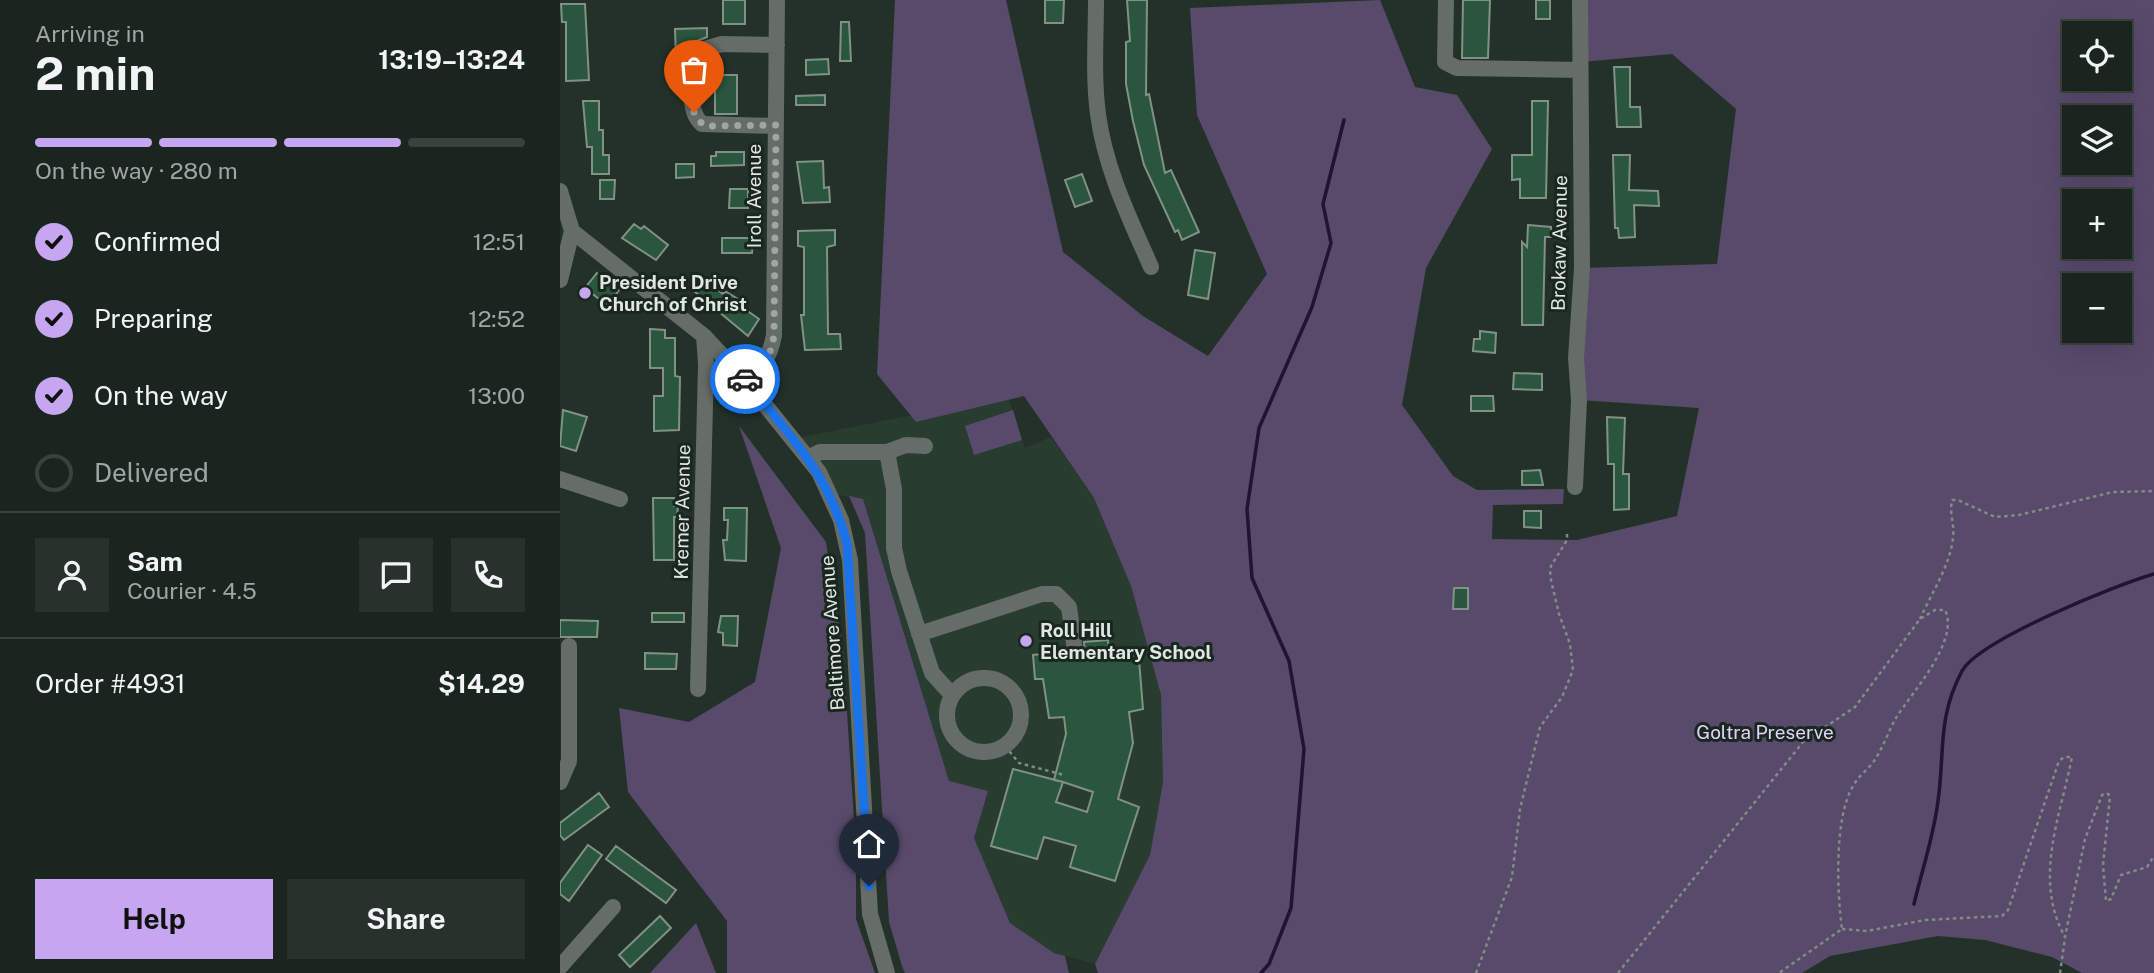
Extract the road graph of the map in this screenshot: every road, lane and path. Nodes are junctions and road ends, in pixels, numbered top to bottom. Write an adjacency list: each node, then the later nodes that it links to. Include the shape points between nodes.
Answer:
1 (777, 0): 5 (street, Iroll Avenue)
2 (1096, 0): 10 (street, via 1095,78 1103,142 1116,186)
3 (1446, 0): 6 (street, via 1445,62 1457,68)
4 (1580, 0): 6 (street, Brokaw Avenue)
5 (777, 45): 7 (street, Iroll Avenue); 7 (street, via 722,44 705,49 697,66 693,104 702,124)
6 (1580, 70): 18 (street, Brokaw Avenue, via 1582,268)
7 (776, 125): 13 (street, Iroll Avenue, via 774,335 761,369)
8 (560, 191): 9 (street)
9 (572, 231): 11 (street); 12 (street, Baltimore Avenue)
10 (1151, 267)
11 (560, 280)
12 (704, 336): 13 (street, Baltimore Avenue); 26 (street, Kremer Avenue)
13 (744, 379): 16 (street, Baltimore Avenue)
14 (925, 446): 15 (street, via 906,445)
15 (887, 452): 16 (street, via 820,453); 23 (street, via 894,489 894,548)
16 (808, 458): 36 (street, Baltimore Avenue, via 830,493 850,561 870,914)
17 (560, 479): 20 (street)
18 (1575, 487)
19 (2154, 491): 22 (path, via 2113,492 1995,517 1952,500 1954,537)
20 (620, 499)
21 (1567, 531): 37 (path, via 1550,576 1573,670 1562,697 1540,727 1520,809 1512,877)
22 (1920, 619): 33 (path, via 1944,610 1947,633 1874,762 1853,786 1836,867); 38 (path, via 1855,707 1811,734 1788,759)
23 (919, 634): 25 (street, via 1042,594 1056,594 1069,607); 27 (street, via 932,673)
24 (569, 646): 30 (street, via 569,761)
25 (1074, 650)
26 (698, 689)
27 (953, 695): 28 (street, via 947,720 958,743 981,752); 28 (street, via 973,680 986,678 1009,688 1021,714 1019,727)
28 (1005, 746): 29 (path, via 1019,763)
29 (1064, 775)
30 (560, 782)
31 (2154, 856): 34 (path, via 2147,867 2121,875 2106,901 2103,865 2110,796 2102,795 2085,839)
32 (613, 907): 35 (street)
33 (1842, 929): 34 (path, via 1867,931 1925,920 2002,916 2064,757 2072,758 2048,875 2056,919); 39 (path)
34 (2065, 937): 40 (path)
35 (560, 968)
36 (887, 973)
37 (1476, 973)
38 (1618, 973)
39 (1779, 973)
40 (2060, 973)

